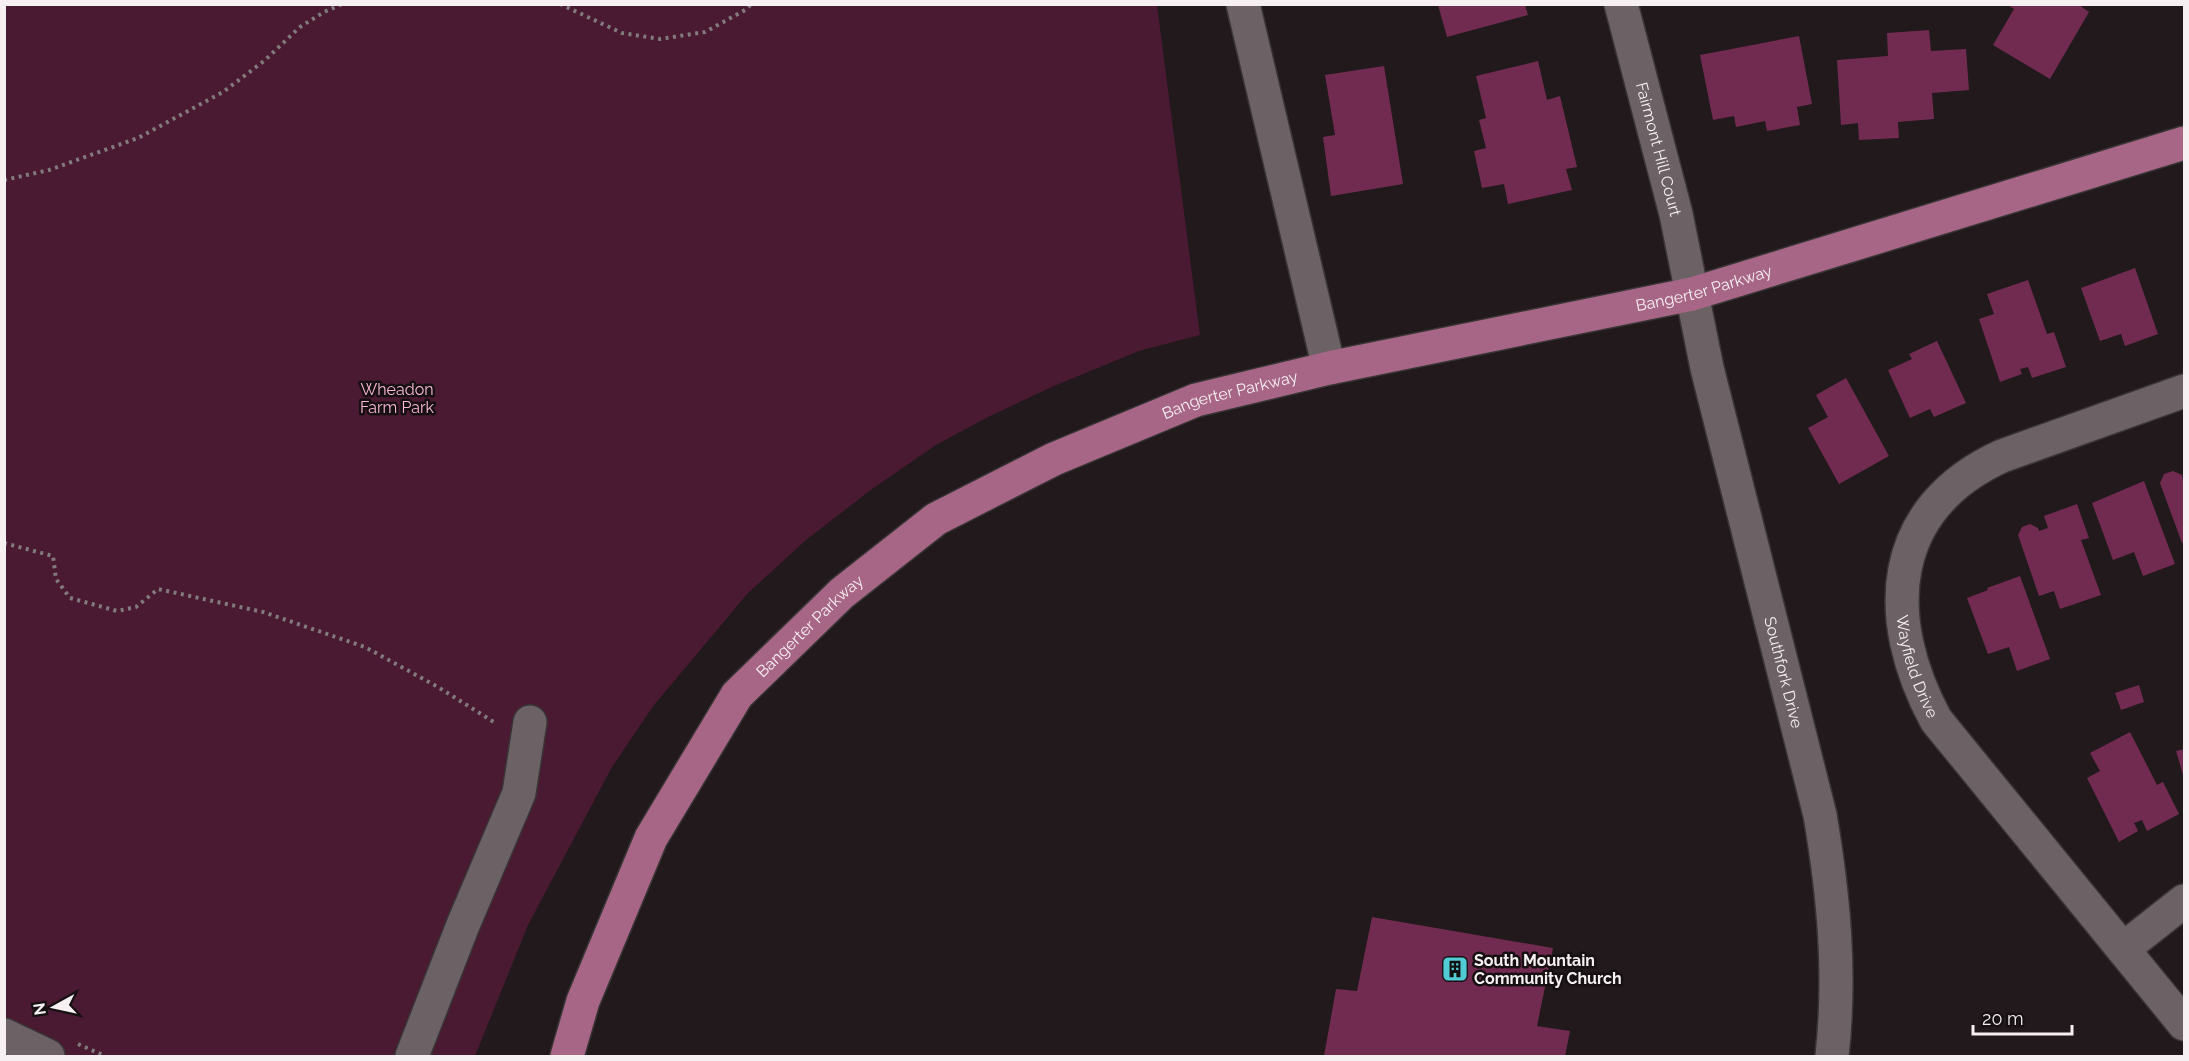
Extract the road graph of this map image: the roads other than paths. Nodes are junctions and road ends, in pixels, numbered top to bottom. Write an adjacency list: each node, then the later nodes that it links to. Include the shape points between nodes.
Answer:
1 (1243, 4): 5 (street)
2 (1621, 4): 4 (street, Fairmont Hill Court, via 1676,214)
3 (2184, 143): 4 (main road, Bangerter Parkway)
4 (1692, 294): 5 (main road, Bangerter Parkway); 15 (street, Southfork Drive, via 1707,369 1820,815 1832,885 1837,954 1837,1018)
5 (1329, 368): 14 (main road, Bangerter Parkway, via 1196,400 1054,459 936,519 842,592 737,695 651,838 583,1001)
6 (2184, 391): 9 (street, Wayfield Drive, via 1978,467 1958,481 1930,511 1913,539 1902,586 1910,658 1936,720)
7 (517, 725): 13 (street, via 519,793)
8 (2184, 901): 9 (street)
9 (2123, 949): 10 (street, Wayfield Drive)
10 (2184, 1024)
11 (4, 1035): 12 (street)
12 (48, 1056)
13 (412, 1056)
14 (567, 1056)
15 (1832, 1056)

